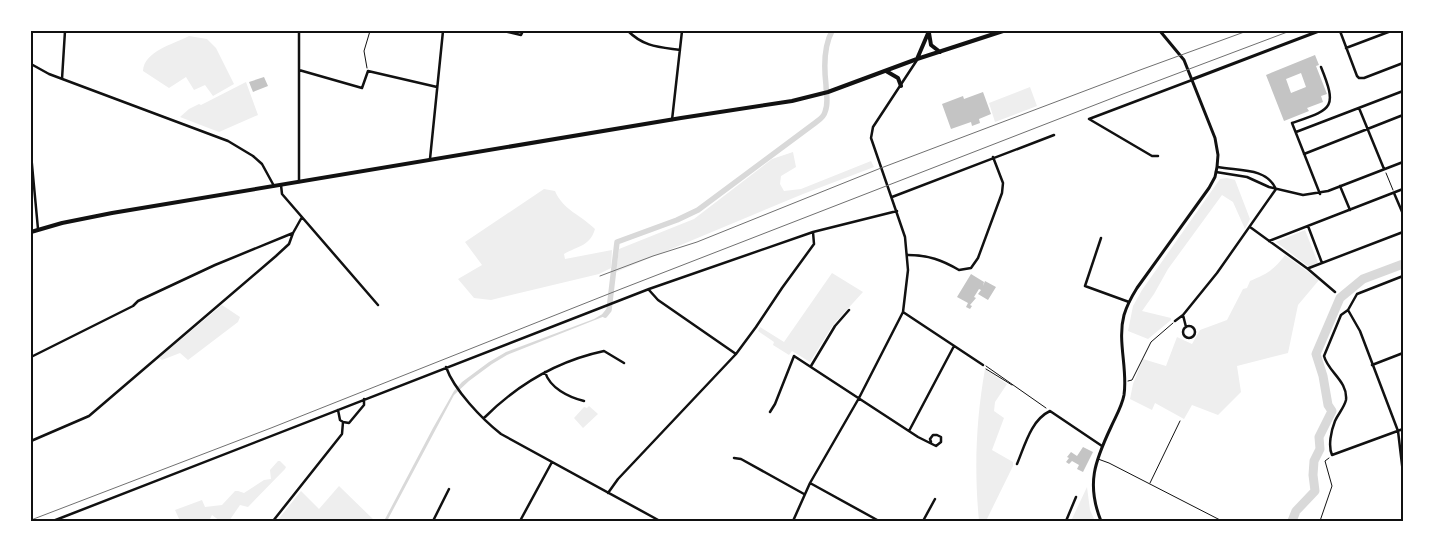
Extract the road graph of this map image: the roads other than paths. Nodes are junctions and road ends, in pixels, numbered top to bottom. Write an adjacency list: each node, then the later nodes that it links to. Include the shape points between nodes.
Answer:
1 (65, 31): 23 (street)
2 (299, 31): 21 (street)
3 (443, 31): 26 (street)
4 (504, 31): 5 (street, via 516,35)
5 (523, 31)
6 (628, 31): 15 (street, via 648,45)
7 (682, 31): 15 (street)
8 (929, 31): 16 (main road, via 931,45); 17 (main road)
9 (1003, 31): 16 (main road)
10 (1160, 31): 24 (street, via 1181,55)
11 (1318, 31): 24 (street)
12 (1340, 31): 14 (street)
13 (1391, 31): 14 (street)
14 (1346, 48): 18 (street, via 1359,78)
15 (680, 50): 30 (street)
16 (940, 52): 17 (main road)
17 (917, 59): 22 (main road); 25 (street)
18 (1403, 63)
19 (31, 64): 23 (street)
20 (1321, 67): 32 (street, via 1331,96 1328,106 1320,113 1292,123)
21 (299, 70): 26 (street, via 362,88 368,71); 43 (street)
22 (886, 71): 25 (main road, via 898,78); 30 (main road, via 792,101)
23 (62, 79): 45 (street, via 228,141 262,164)
24 (1193, 79): 36 (street, via 1089,119 1152,156); 40 (street, via 1217,145)
25 (901, 86): 51 (street, via 871,134 871,142)
26 (437, 87): 38 (street)
27 (1403, 91): 28 (street)
28 (1359, 108): 31 (street); 32 (street)
29 (1403, 115): 31 (street)
30 (672, 120): 38 (main road)
31 (1368, 129): 35 (street); 41 (street)
32 (1296, 132): 35 (street)
33 (1054, 135): 37 (street)
34 (31, 154): 58 (street)
35 (1304, 154): 50 (street)
36 (1158, 156)
37 (993, 157): 51 (street); 65 (street, via 1002,193 978,258 971,268 959,270 931,256)
38 (430, 160): 43 (main road)
39 (1403, 162): 41 (street)
40 (1218, 167): 42 (street); 47 (street, via 1259,174 1273,182)
41 (1384, 169): 46 (street)
42 (1216, 172): 47 (street, via 1248,177); 71 (street, via 1209,188)
43 (299, 182): 44 (main road)
44 (280, 184): 45 (main road); 55 (street, via 282,194)
45 (274, 186): 58 (main road)
46 (1340, 186): 50 (street); 52 (street)
47 (1276, 189): 50 (street, via 1297,195); 57 (street)
48 (1403, 189): 49 (street)
49 (1394, 193): 52 (street); 54 (street)
50 (1320, 194)
51 (892, 197): 53 (street)
52 (1350, 210): 56 (street)
53 (897, 211): 60 (street); 65 (street)
54 (1403, 214)
55 (302, 217): 62 (street); 72 (street)
56 (1308, 226): 64 (street); 66 (street)
57 (1250, 227): 64 (street); 76 (street)
58 (38, 229): 59 (main road)
59 (31, 232)
60 (812, 232): 69 (street); 81 (street, via 814,244)
61 (1403, 232): 66 (street)
62 (294, 233): 82 (street, via 138,301); 100 (street, via 289,244 276,256 89,416)
63 (1101, 238): 71 (street, via 1085,286)
64 (1268, 240): 67 (street)
65 (908, 254): 75 (street, via 908,280)
66 (1322, 263): 67 (street)
67 (1308, 269): 70 (street)
68 (1403, 276): 74 (street, via 1358,294)
69 (649, 289): 81 (street, via 658,300); 87 (street)
70 (1335, 292)
71 (1129, 302): 102 (street, via 1122,333 1124,398)
72 (378, 305)
73 (849, 310): 86 (street, via 835,326)
74 (1348, 310): 85 (street, via 1360,331); 99 (street, via 1341,315 1324,356 1345,388 1346,399 1334,422 1329,449 1332,456)
75 (902, 312): 79 (street); 89 (street)
76 (1183, 315): 77 (street); 78 (street)
77 (1175, 321)
78 (1186, 327): 78 (street, via 1183,334 1192,337 1194,329)
79 (954, 346): 84 (street); 98 (street)
80 (1403, 353): 85 (street)
81 (736, 354): 111 (street)
82 (31, 357)
83 (624, 363): 88 (street, via 604,351)
84 (983, 365)
85 (1372, 365): 99 (street)
86 (811, 366): 89 (street); 93 (street, via 794,356)
87 (446, 367): 90 (street); 94 (street, via 456,386)
88 (545, 372): 91 (street, via 550,384); 94 (street, via 524,383)
89 (859, 398): 98 (street); 108 (street)
90 (364, 399): 92 (street); 96 (street, via 364,405 350,423)
91 (584, 401)
92 (338, 410): 96 (street); 116 (street)
93 (770, 412)
94 (484, 418): 105 (street, via 501,434)
95 (1180, 421): 109 (lane)
96 (343, 422): 117 (street, via 342,434)
97 (1403, 429): 99 (street)
98 (909, 431): 101 (street)
99 (1398, 431): 107 (street)
100 (31, 441)
101 (931, 442): 101 (street, via 938,445 941,437 933,435)
102 (1102, 446): 104 (street); 106 (street, via 1050,411 1042,415 1031,429)
103 (734, 458): 112 (street)
104 (1097, 459): 109 (lane); 124 (street, via 1093,492)
105 (552, 462): 111 (street); 119 (street)
106 (1017, 464)
107 (1403, 473)
108 (810, 484): 112 (street); 121 (street)
109 (1150, 484): 125 (lane)
110 (450, 489): 118 (street)
111 (608, 493): 115 (street)
112 (804, 494): 120 (street)
113 (1076, 497): 123 (street)
114 (935, 499): 122 (street)
115 (658, 520)
116 (53, 521)
117 (273, 521)
118 (433, 521)
119 (520, 521)
120 (793, 521)
121 (879, 521)
122 (923, 521)
123 (1066, 521)
124 (1101, 521)
125 (1222, 521)

